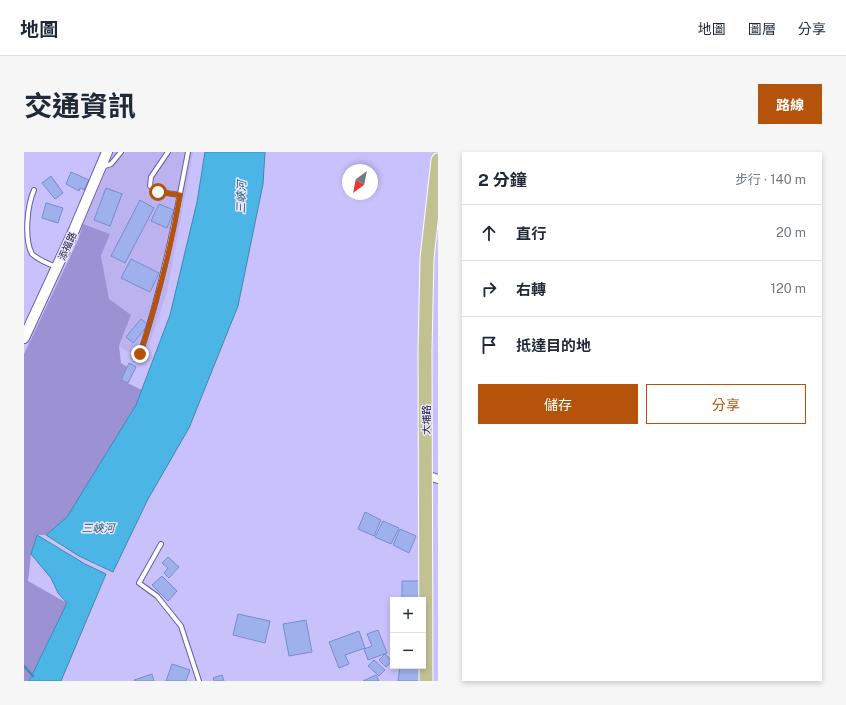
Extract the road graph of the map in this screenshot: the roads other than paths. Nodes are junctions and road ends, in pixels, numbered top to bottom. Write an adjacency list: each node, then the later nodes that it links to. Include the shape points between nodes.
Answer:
1 (107, 152): 8 (street, 添福路)
2 (118, 152): 6 (lane)
3 (121, 152): 6 (lane)
4 (168, 152): 10 (lane, via 151,177 150,186 158,192)
5 (188, 152): 10 (lane)
6 (116, 158): 8 (lane, via 111,164)
7 (438, 160): 14 (main road, 大埔路, via 427,258)
8 (100, 167): 11 (street, 添福路)
9 (34, 190): 11 (lane, via 25,212 27,246 38,258)
10 (180, 195): 13 (lane, via 167,262)
11 (57, 267): 12 (street, 添福路)
12 (24, 338)
13 (140, 354)
14 (432, 477): 17 (main road, 大埔路)
15 (161, 544): 16 (lane, via 139,583 157,596 181,626)
16 (199, 681)
17 (426, 681)

